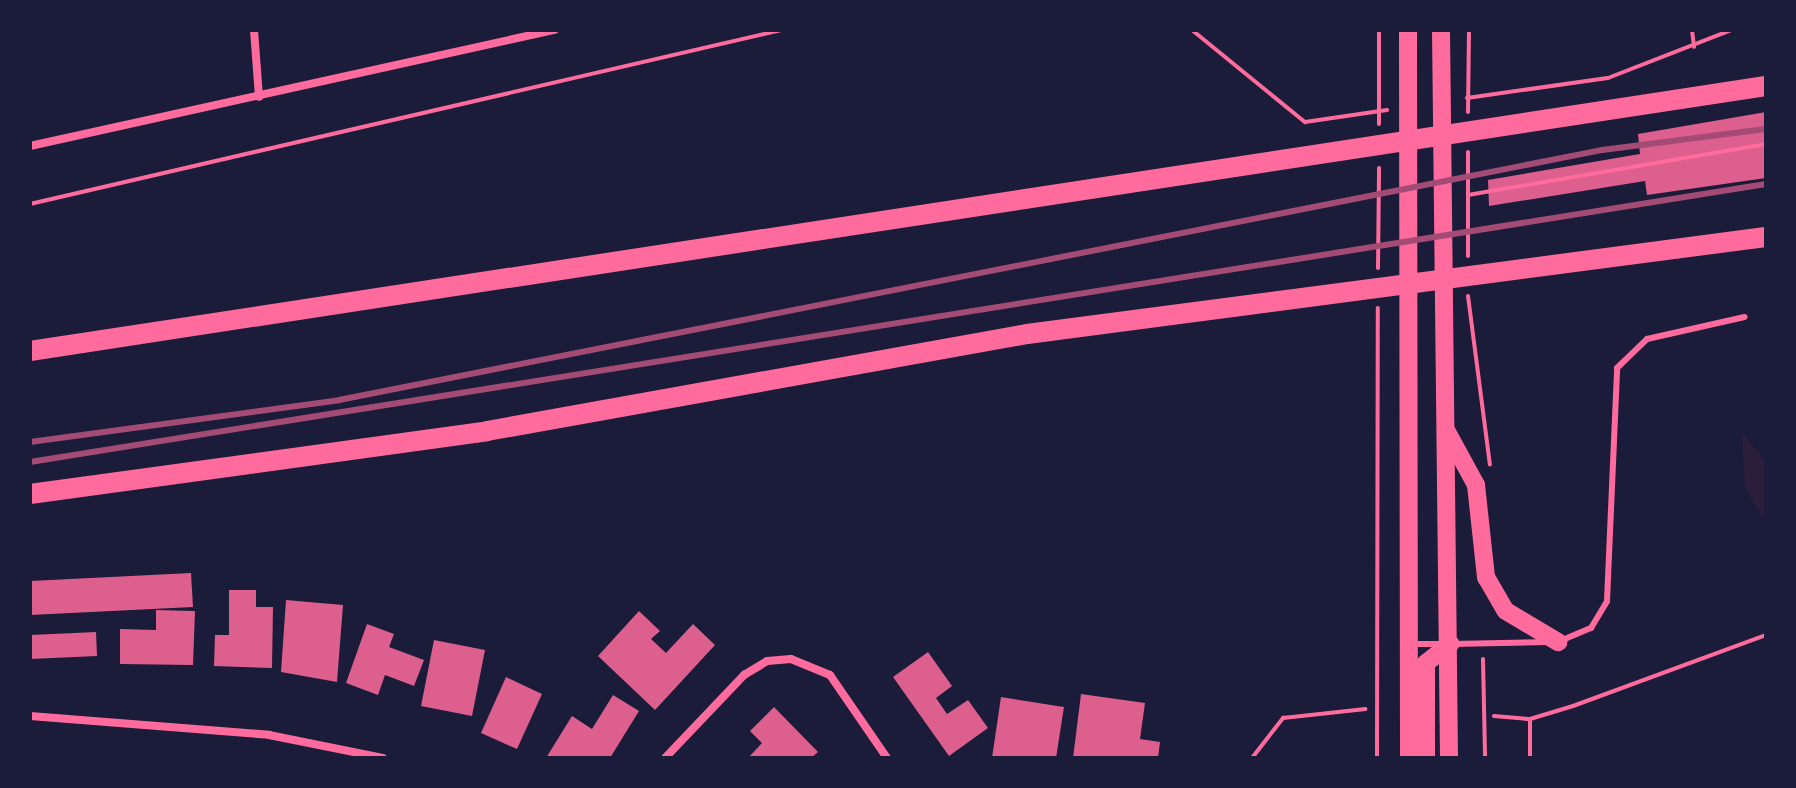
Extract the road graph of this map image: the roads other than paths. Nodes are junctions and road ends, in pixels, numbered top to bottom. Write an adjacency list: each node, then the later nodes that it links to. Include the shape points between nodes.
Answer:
1 (254, 30): 6 (street)
2 (554, 30): 6 (street)
3 (1408, 30): 14 (main road)
4 (1441, 30): 11 (main road)
5 (1766, 86): 10 (highway)
6 (259, 97): 7 (street)
7 (30, 146)
8 (1766, 237): 12 (highway, via 1027,334 473,433)
9 (1745, 317): 13 (lane, via 1647,339 1617,368 1610,409 1607,601 1591,628)
10 (30, 351)
11 (1443, 424): 13 (main road, via 1476,485 1486,577 1506,611); 15 (main road)
12 (30, 494)
13 (1558, 642): 15 (lane)
14 (1408, 644): 15 (lane); 20 (main road)
15 (1450, 644): 21 (main road, via 1426,663); 22 (main road)
16 (30, 716): 17 (street, via 269,735)
17 (383, 758)
18 (665, 758): 19 (street, via 744,675 767,661 791,659 830,675)
19 (887, 758)
20 (1409, 758)
21 (1426, 758)
22 (1449, 758)

